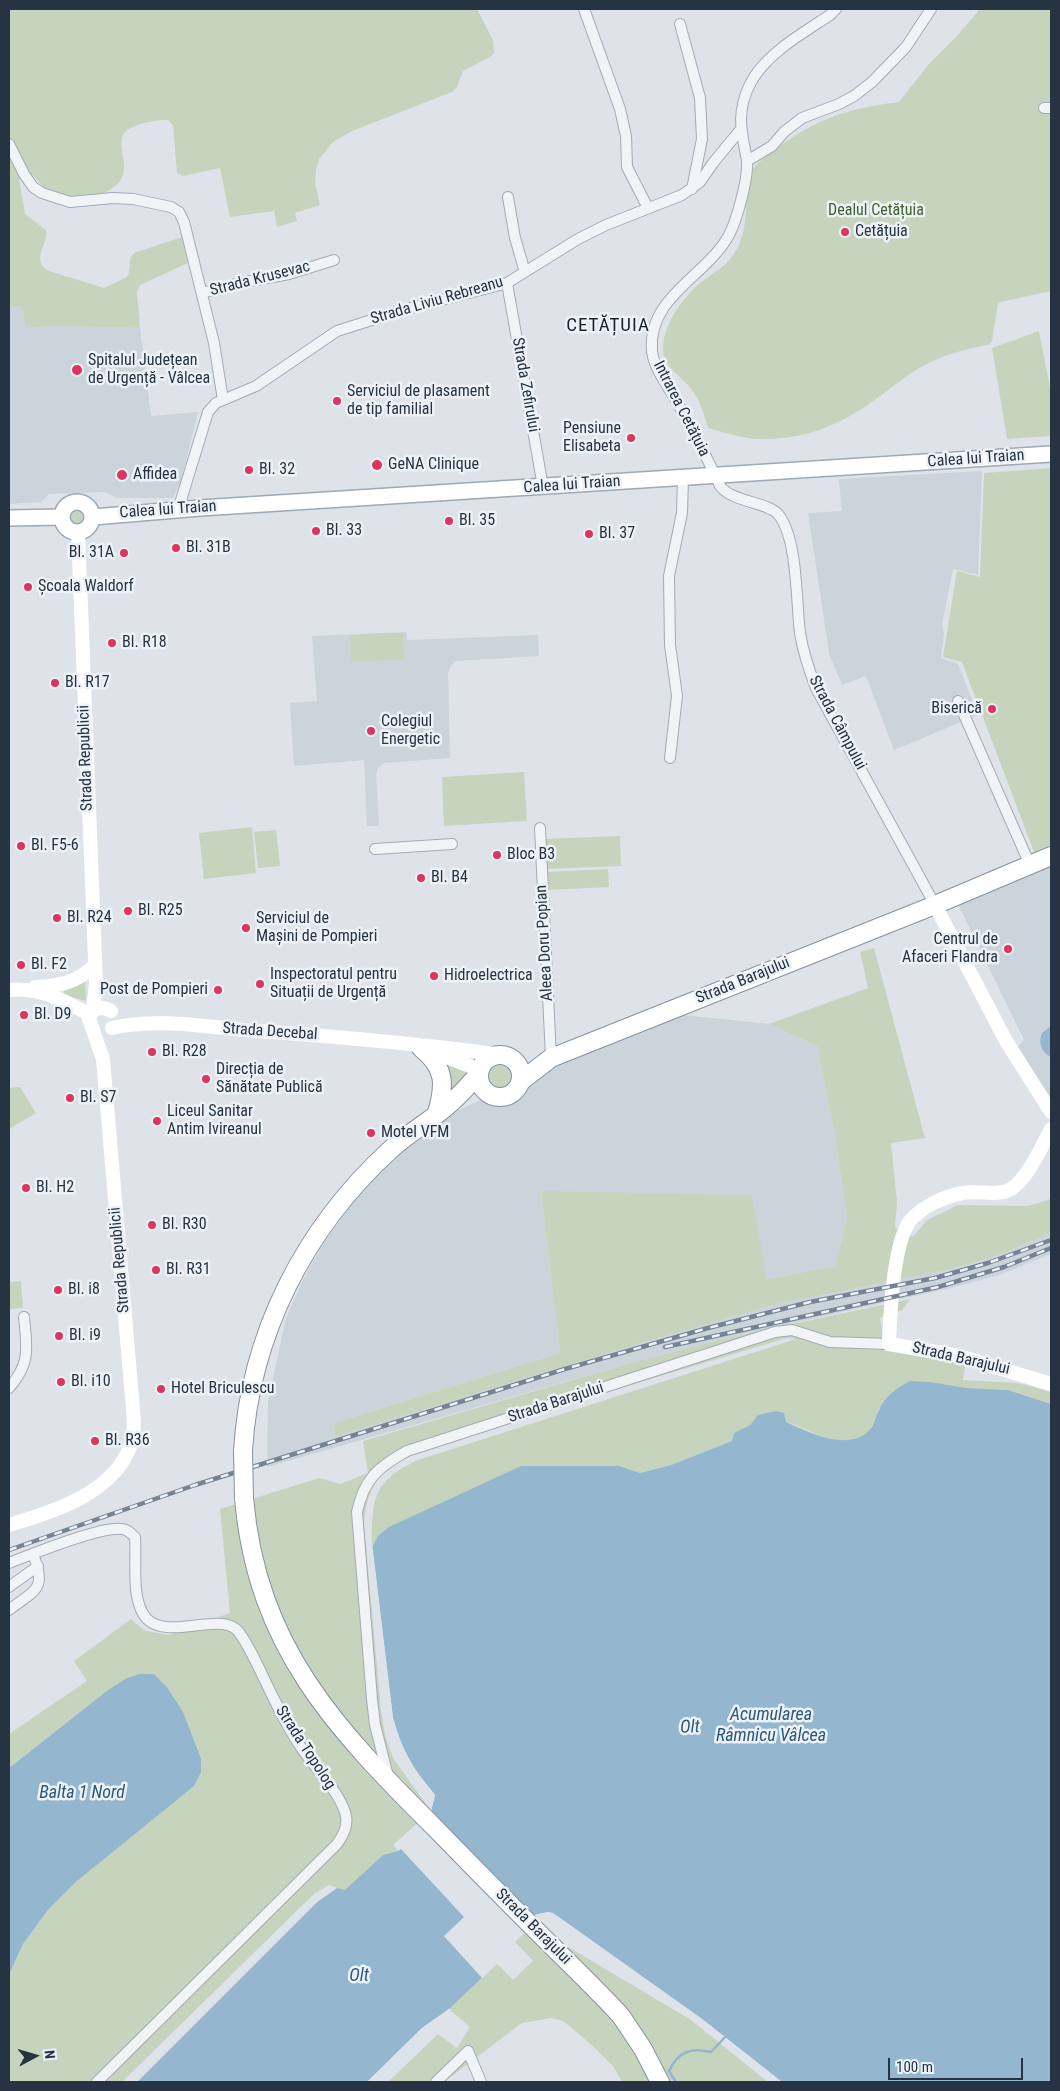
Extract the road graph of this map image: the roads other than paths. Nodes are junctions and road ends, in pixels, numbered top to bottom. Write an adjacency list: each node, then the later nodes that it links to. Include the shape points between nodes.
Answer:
1 (584, 9): 10 (street, via 620,109 626,136 627,167)
2 (836, 9): 5 (street, Intrarea Cetățuia, via 777,52 754,77 746,92)
3 (931, 9): 7 (street, via 906,47 872,82 839,104 802,118 772,146)
4 (680, 24): 8 (street, via 700,98 702,139)
5 (741, 129): 7 (street, Intrarea Cetățuia); 8 (street, Strada Liviu Rebreanu)
6 (9, 144): 14 (street, Strada Krusevac, via 33,187 48,195 70,202 123,198 171,207 179,212)
7 (747, 161): 17 (street, Intrarea Cetățuia, via 739,206 729,236 666,304 659,314 652,340 652,352 661,375)
8 (692, 189): 10 (street, Strada Liviu Rebreanu)
9 (508, 197): 12 (street, via 514,238)
10 (648, 208): 12 (street, Strada Liviu Rebreanu, via 578,239)
11 (334, 260): 14 (street, Strada Krusevac, via 289,274)
12 (525, 272): 13 (street, Strada Liviu Rebreanu)
13 (507, 283): 15 (street, Strada Liviu Rebreanu, via 352,325 326,338 256,386); 19 (street, Strada Zefirului)
14 (202, 293): 15 (street, via 216,352)
15 (222, 400): 20 (street, Strada Liviu Rebreanu, via 208,412)
16 (1051, 454): 17 (main road, Calea lui Traian)
17 (716, 476): 18 (main road, Calea lui Traian); 32 (street, Strada Câmpului, via 728,493 776,512 786,529 791,545 800,635 816,688)
18 (683, 478): 19 (main road, Calea lui Traian); 26 (street, Intrarea Cetățuia, via 682,513 669,576 670,645 678,696)
19 (543, 486): 20 (main road, Calea lui Traian)
20 (178, 510): 22 (main road, Calea lui Traian)
21 (62, 517): 22 (main road, via 66,506 80,502 90,508); 23 (main road); 24 (main road, via 69,530)
22 (93, 517): 24 (main road, via 89,528)
23 (9, 518)
24 (78, 532): 33 (street, Strada Republicii)
25 (958, 701): 31 (street)
26 (670, 758)
27 (540, 828): 44 (street, Aleea Doru Popian)
28 (452, 844): 29 (street)
29 (375, 849)
30 (1051, 856): 31 (highway, Strada Barajului)
31 (1030, 865): 32 (highway, Strada Barajului)
32 (935, 905): 44 (highway, Strada Barajului); 49 (street, via 1006,1041)
33 (95, 965): 34 (street, Strada Republicii); 35 (street, via 68,984)
34 (96, 983): 37 (street, Strada Republicii); 38 (street, Strada Republicii)
35 (26, 988): 36 (street); 37 (street)
36 (9, 990)
37 (92, 1013): 38 (street, via 100,1008); 39 (street, Strada Republicii, via 90,1023)
38 (111, 1021): 39 (street, via 102,1033); 40 (street, Strada Decebal); 42 (street, Strada Republicii)
39 (94, 1030): 42 (street, Strada Republicii)
40 (404, 1044): 41 (street, Strada Decebal); 43 (street, Strada Decebal)
41 (421, 1048): 45 (street, Strada Decebal, via 458,1060); 48 (highway, via 435,1061 441,1074)
42 (102, 1054): 55 (street, Strada Republicii, via 133,1409 132,1440 122,1463 111,1476 51,1512)
43 (506, 1056): 44 (highway, Strada Barajului); 45 (highway, via 488,1059); 46 (highway, via 519,1067)
44 (551, 1058): 46 (highway, Strada Barajului)
45 (479, 1072): 47 (highway, via 484,1091); 48 (highway, Strada Barajului)
46 (521, 1081): 47 (highway, via 510,1095)
47 (495, 1097): 48 (highway, Strada Barajului, via 470,1100)
48 (442, 1110): 61 (highway, Strada Barajului, bridge, via 392,1148 354,1186 326,1220 295,1269 260,1351 247,1408 243,1451 244,1498 251,1546 270,1614 288,1652 313,1692)
49 (1051, 1112)
50 (1051, 1129): 52 (street, via 1013,1188 1002,1192 974,1191 952,1196 926,1208 910,1221 903,1235 895,1273)
51 (24, 1317): 54 (street, via 26,1362)
52 (889, 1344): 53 (street, Strada Barajului, via 959,1356); 61 (street, Strada Barajului, via 830,1342 792,1330 775,1332 407,1451 380,1466 368,1482 357,1512 375,1724)
53 (1051, 1384)
54 (9, 1388)
55 (9, 1525)
56 (33, 1554): 57 (street, Strada Topolog); 58 (street); 62 (street, Strada Topolog, via 103,1530 122,1528 135,1537 138,1603 148,1619 168,1628 225,1624 235,1629 302,1748 345,1812 347,1826 337,1844)
57 (9, 1562)
58 (38, 1566): 59 (street); 60 (street, via 40,1581 36,1590)
59 (9, 1587)
60 (9, 1610)
61 (390, 1784): 65 (highway, Strada Barajului, via 621,2016 644,2049)
62 (97, 2082)
63 (436, 2082): 64 (street, via 468,2051)
64 (481, 2082)
65 (660, 2082)

